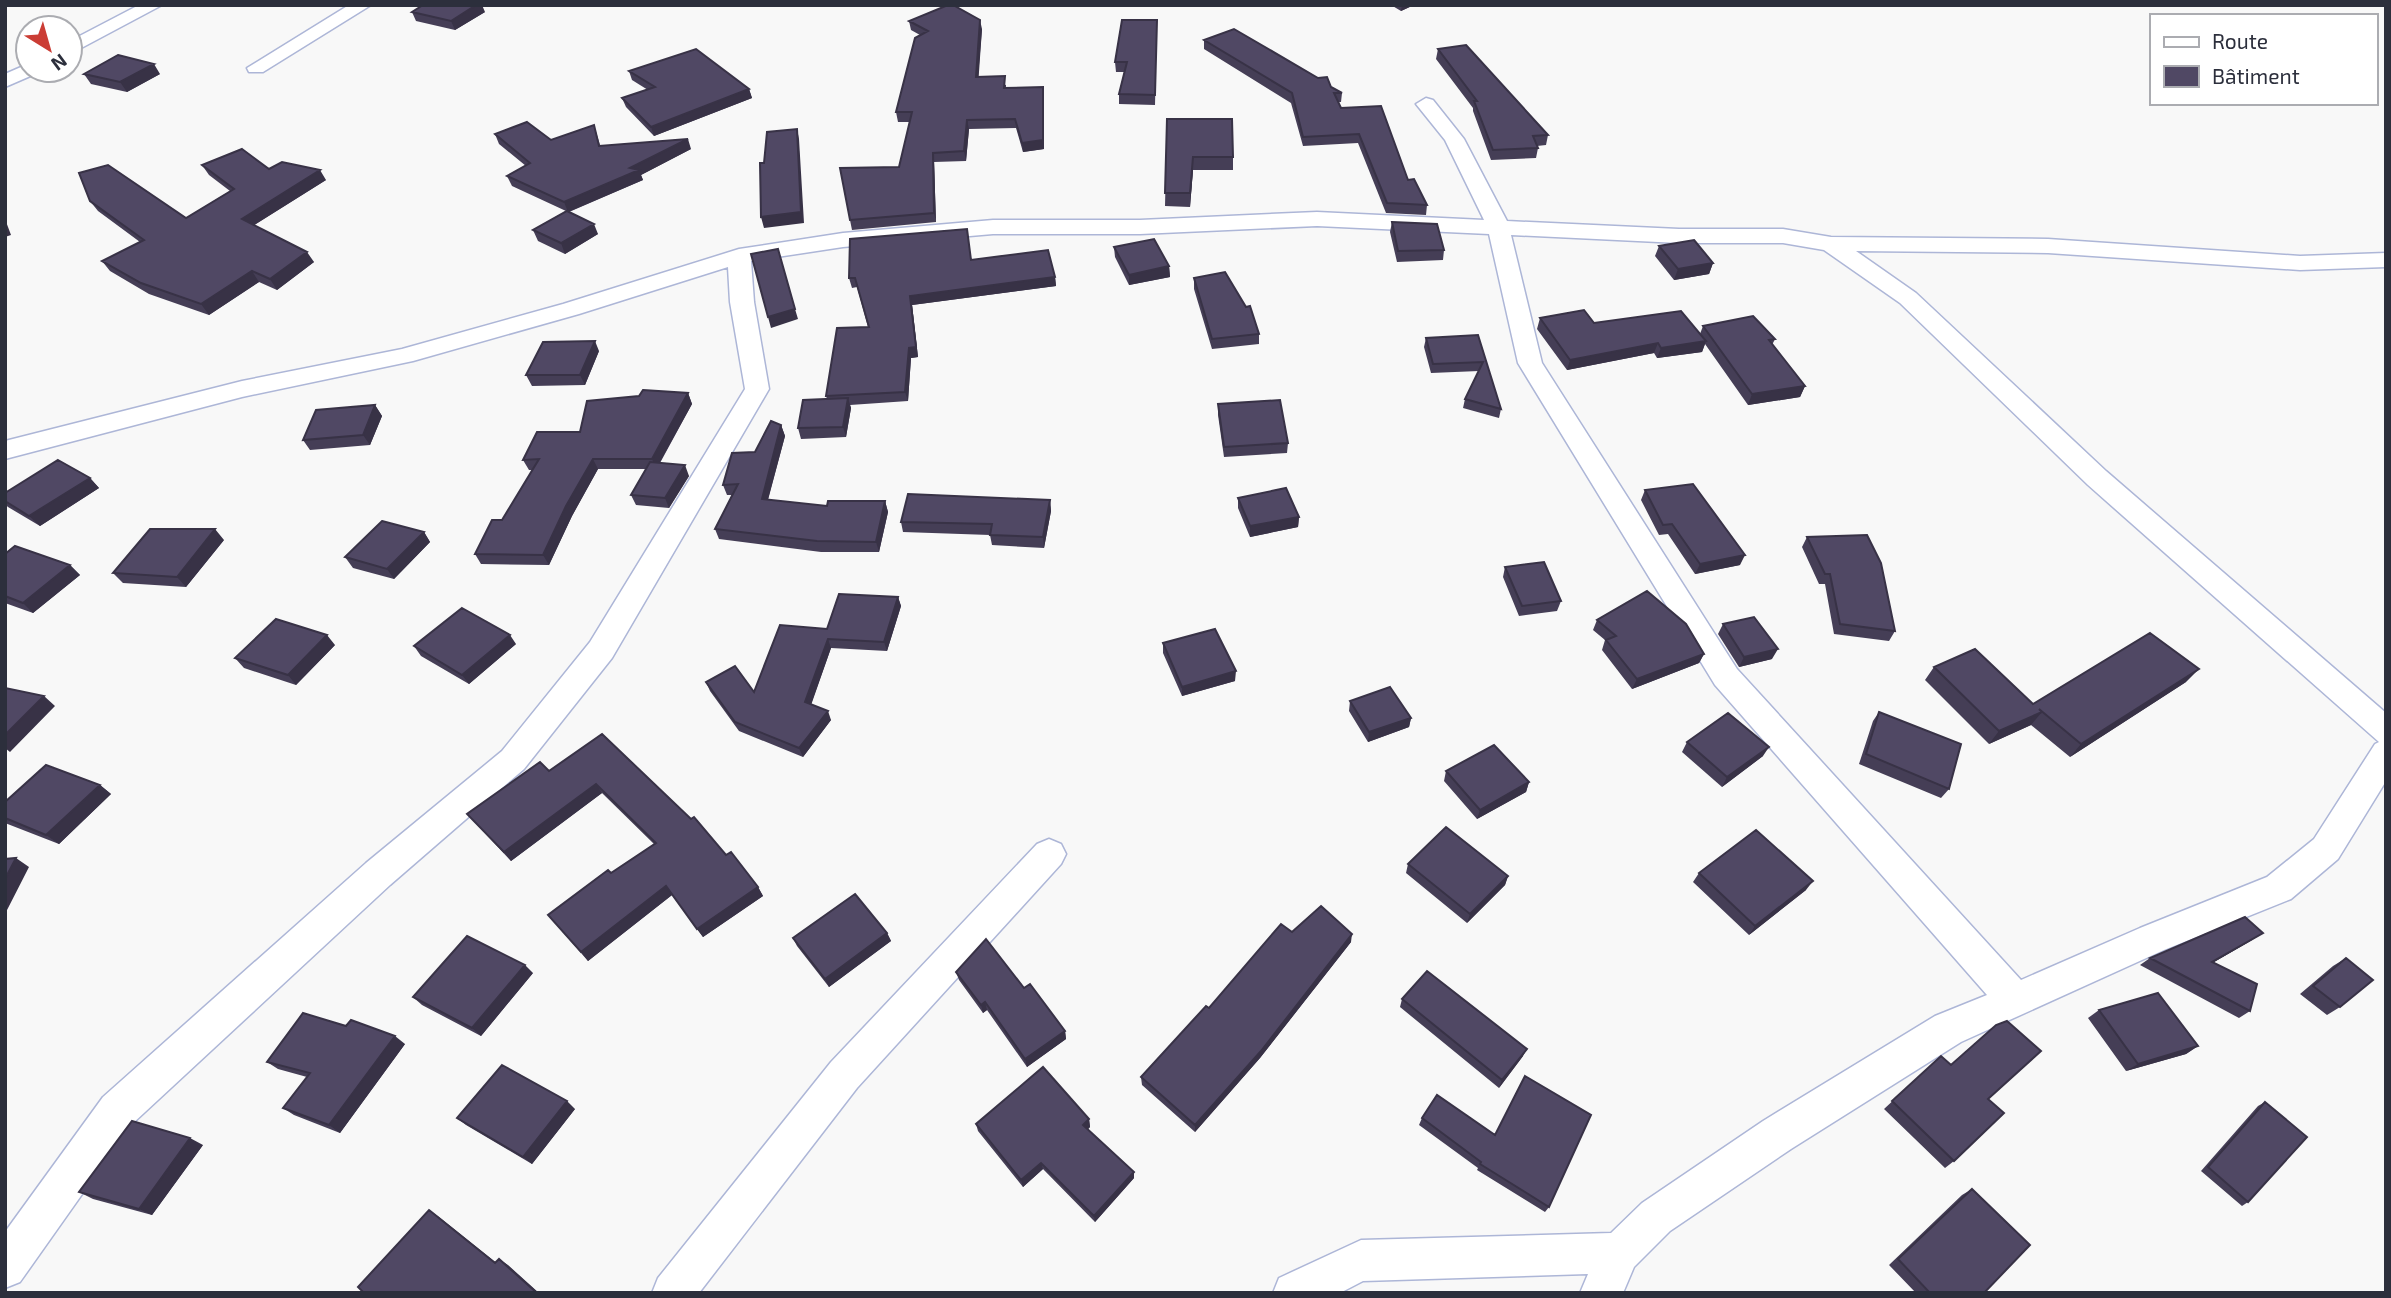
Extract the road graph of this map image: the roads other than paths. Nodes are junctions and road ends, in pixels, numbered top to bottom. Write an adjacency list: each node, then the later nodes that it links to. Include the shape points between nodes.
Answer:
1 (153, 5): 3 (street)
2 (362, 5): 4 (street)
3 (84, 41)
4 (256, 68)
5 (1426, 104): 6 (street, via 1454,139)
6 (1498, 226): 7 (street, via 1679,236 1783,236); 8 (street, via 1317,219 1140,227 993,227 843,240); 14 (street, via 1530,363 1726,677)
7 (1832, 244): 9 (street, via 2048,246 2300,263); 11 (street, via 1908,298 2097,478)
8 (739, 257): 10 (street, via 404,356 242,389); 16 (street, via 757,389 601,650 513,760 378,874 117,1111)
9 (2386, 260)
10 (5, 450)
11 (2386, 732)
12 (2386, 753): 14 (street, via 2326,849 2279,888)
13 (1049, 854): 17 (street, via 844,1075)
14 (2015, 1001): 15 (street, via 1948,1030 1777,1135 1656,1217)
15 (1620, 1253): 18 (street, via 1361,1261); 19 (street)
16 (5, 1267)
17 (673, 1293)
18 (1294, 1293)
19 (1601, 1293)

